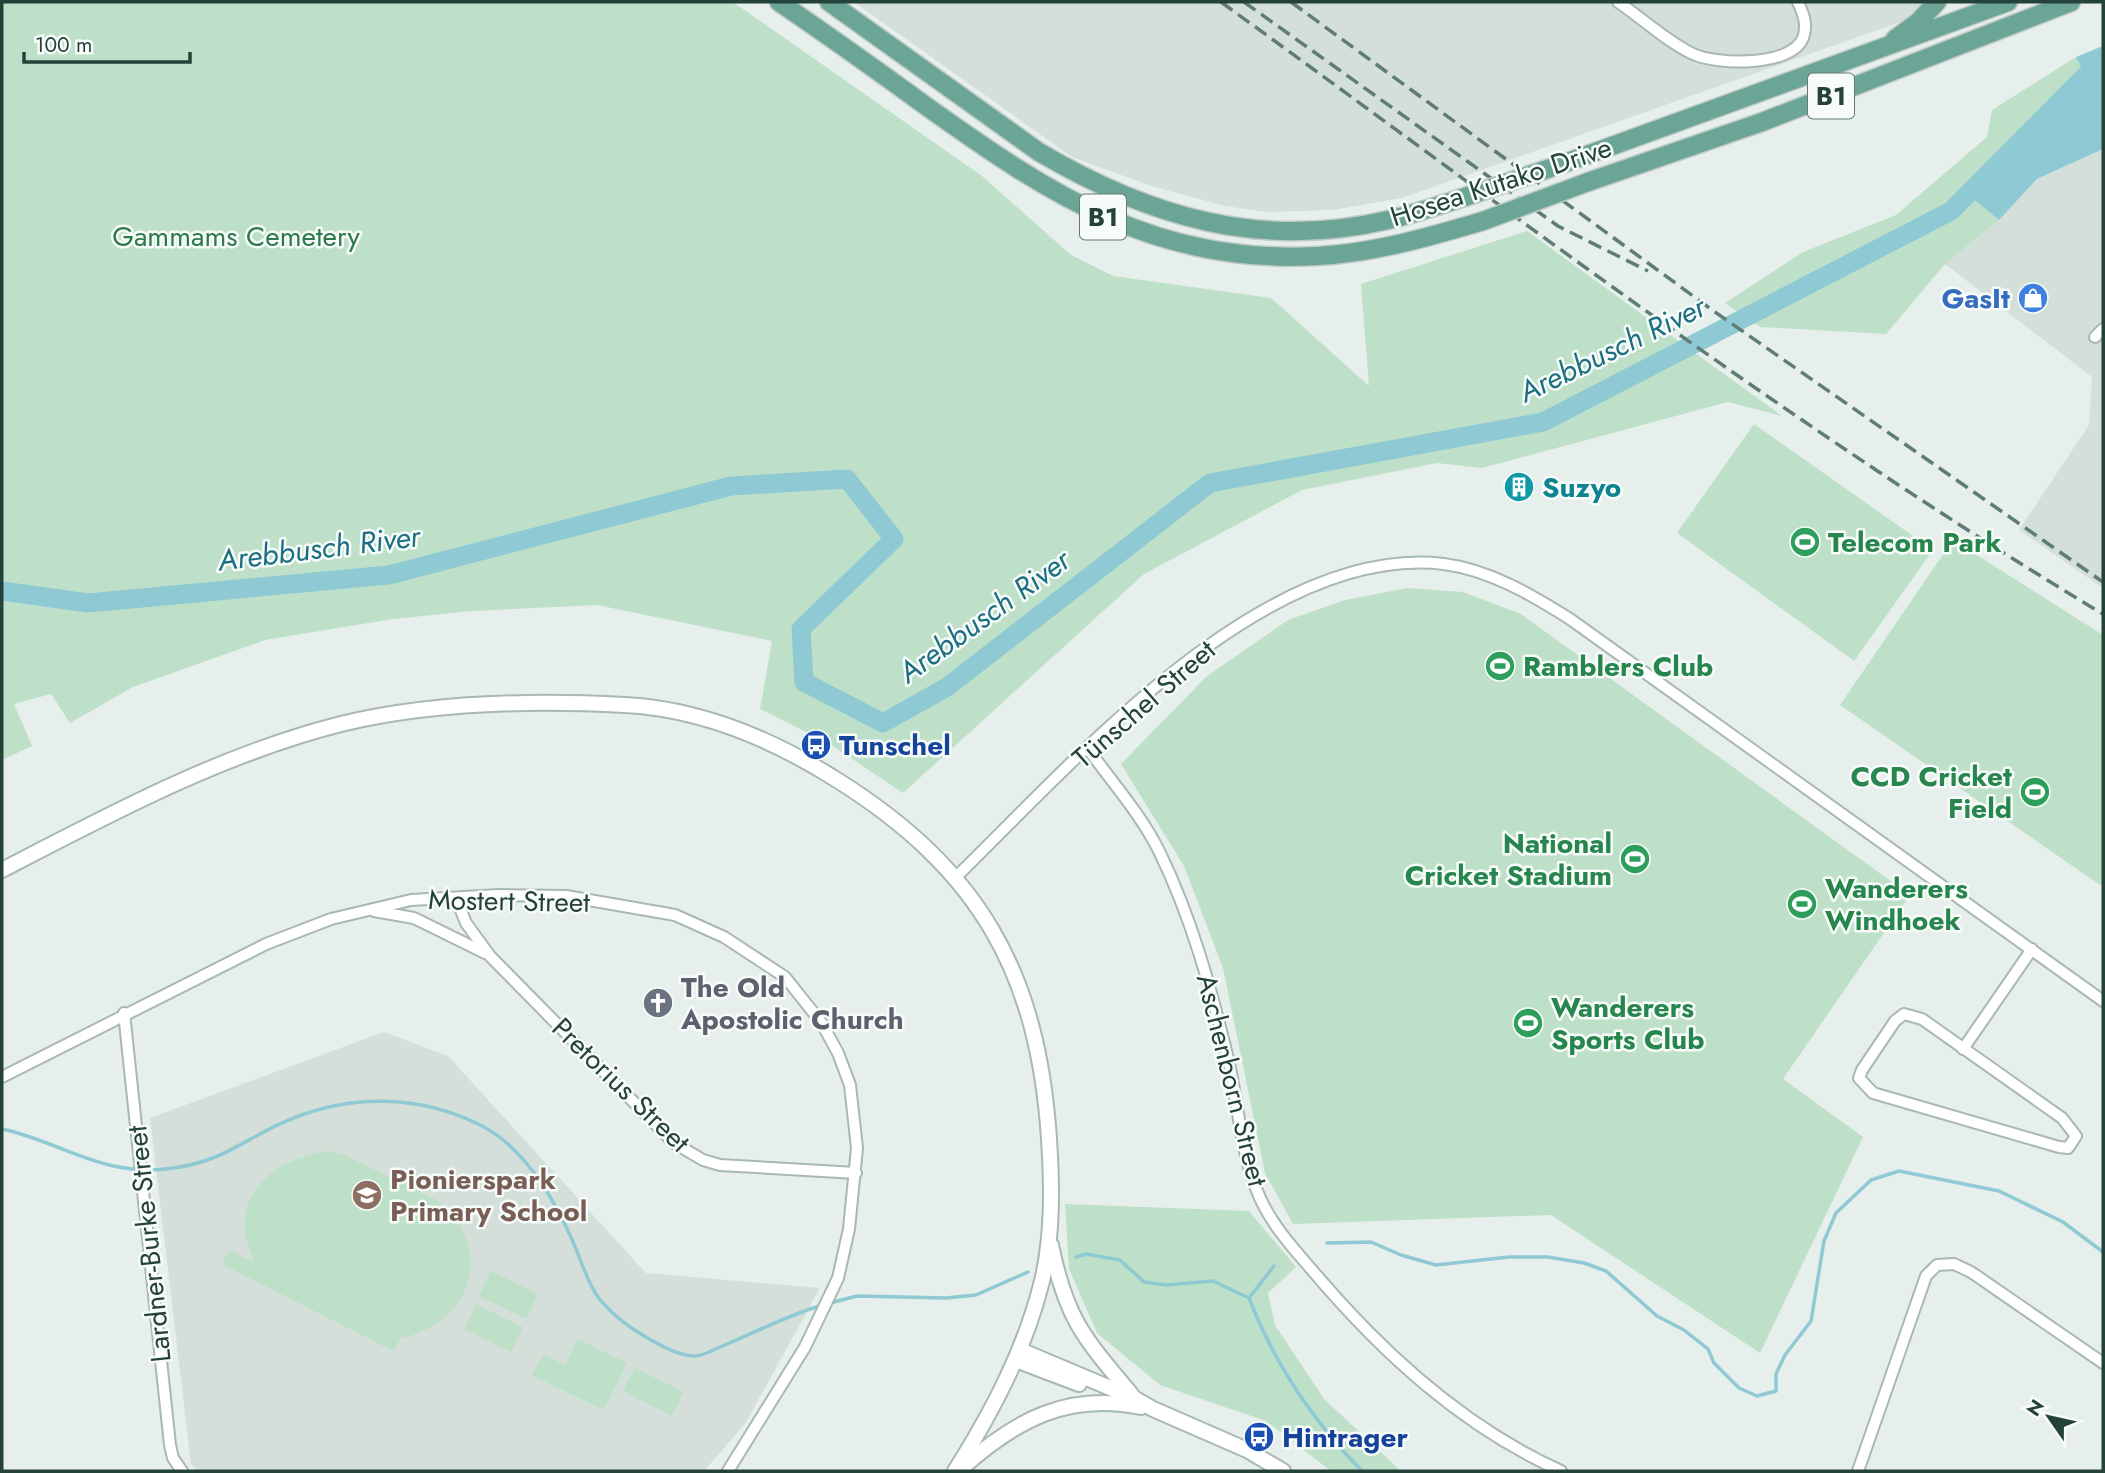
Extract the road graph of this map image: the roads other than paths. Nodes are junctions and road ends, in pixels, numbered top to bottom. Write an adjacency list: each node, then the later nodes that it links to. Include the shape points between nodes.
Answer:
1 (779, 2): 8 (main road, Hosea Kutako Drive / B1, bridge, via 1022,174 1106,219 1160,238 1229,251 1317,256 1405,244 1483,221)
2 (829, 2): 9 (main road, Hosea Kutako Drive / B1, bridge, via 1076,174 1152,208 1234,226 1321,230 1387,220 1565,163)
3 (1618, 2): 4 (street, via 1692,53 1718,62 1744,63 1795,48 1803,39 1805,18)
4 (1798, 2)
5 (1937, 2): 9 (main road)
6 (2071, 2): 8 (main road, Hosea Kutako Drive / B1)
7 (1996, 4): 8 (street); 9 (main road, Hosea Kutako Drive / B1)
8 (2001, 31)
9 (1877, 51)
10 (2103, 329): 11 (street)
11 (2095, 337)
12 (1088, 749): 14 (street, Tünschel Street); 17 (street, Tünschel Street, via 1198,652 1267,609 1368,568 1446,565 1510,585 1570,619); 33 (street, Aschenborn Street, via 1147,830 1184,910 1206,970 1247,1162 1260,1199 1279,1231 1338,1301 1412,1374 1494,1437)
13 (2, 870): 14 (street, via 174,784 293,739 382,717 504,704 624,705 718,723 805,760 863,796 907,828)
14 (957, 876): 24 (street, via 1004,949 1039,1054 1051,1170)
15 (456, 898): 16 (street, Mostert Street, via 411,900); 18 (street, Pretorius Street, via 466,923); 23 (street, Mostert Street, via 566,896 675,915 767,963 799,990 838,1053 850,1085)
16 (372, 911): 18 (street, Pretorius Street, via 414,918); 20 (street, Mostert Street, via 331,919 289,935)
17 (2032, 949): 19 (street, Tünschel Street); 21 (street)
18 (491, 956): 23 (street, Pretorius Street, via 689,1153 747,1169)
19 (2103, 1001)
20 (124, 1013): 22 (street, Mostert Street); 29 (street, Lardner-Burke Street, via 170,1445)
21 (1963, 1049): 21 (street, via 2072,1126 2074,1143 2059,1147 1880,1097 1859,1078 1903,1014 1922,1018)
22 (2, 1077)
23 (856, 1173): 30 (street, Mostert Street, via 838,1278 805,1347)
24 (1049, 1233): 25 (street, via 1038,1295); 27 (street, via 1072,1317 1087,1343)
25 (1018, 1355): 27 (street); 28 (street); 31 (street)
26 (2103, 1363): 34 (street, via 1971,1272 1954,1264 1937,1265 1926,1276)
27 (1134, 1398): 28 (street)
28 (1153, 1409): 31 (street, via 1086,1403 1047,1411 1017,1424); 32 (street)
29 (182, 1471)
30 (728, 1471)
31 (957, 1471)
32 (1283, 1471)
33 (1561, 1471)
34 (1857, 1471)

